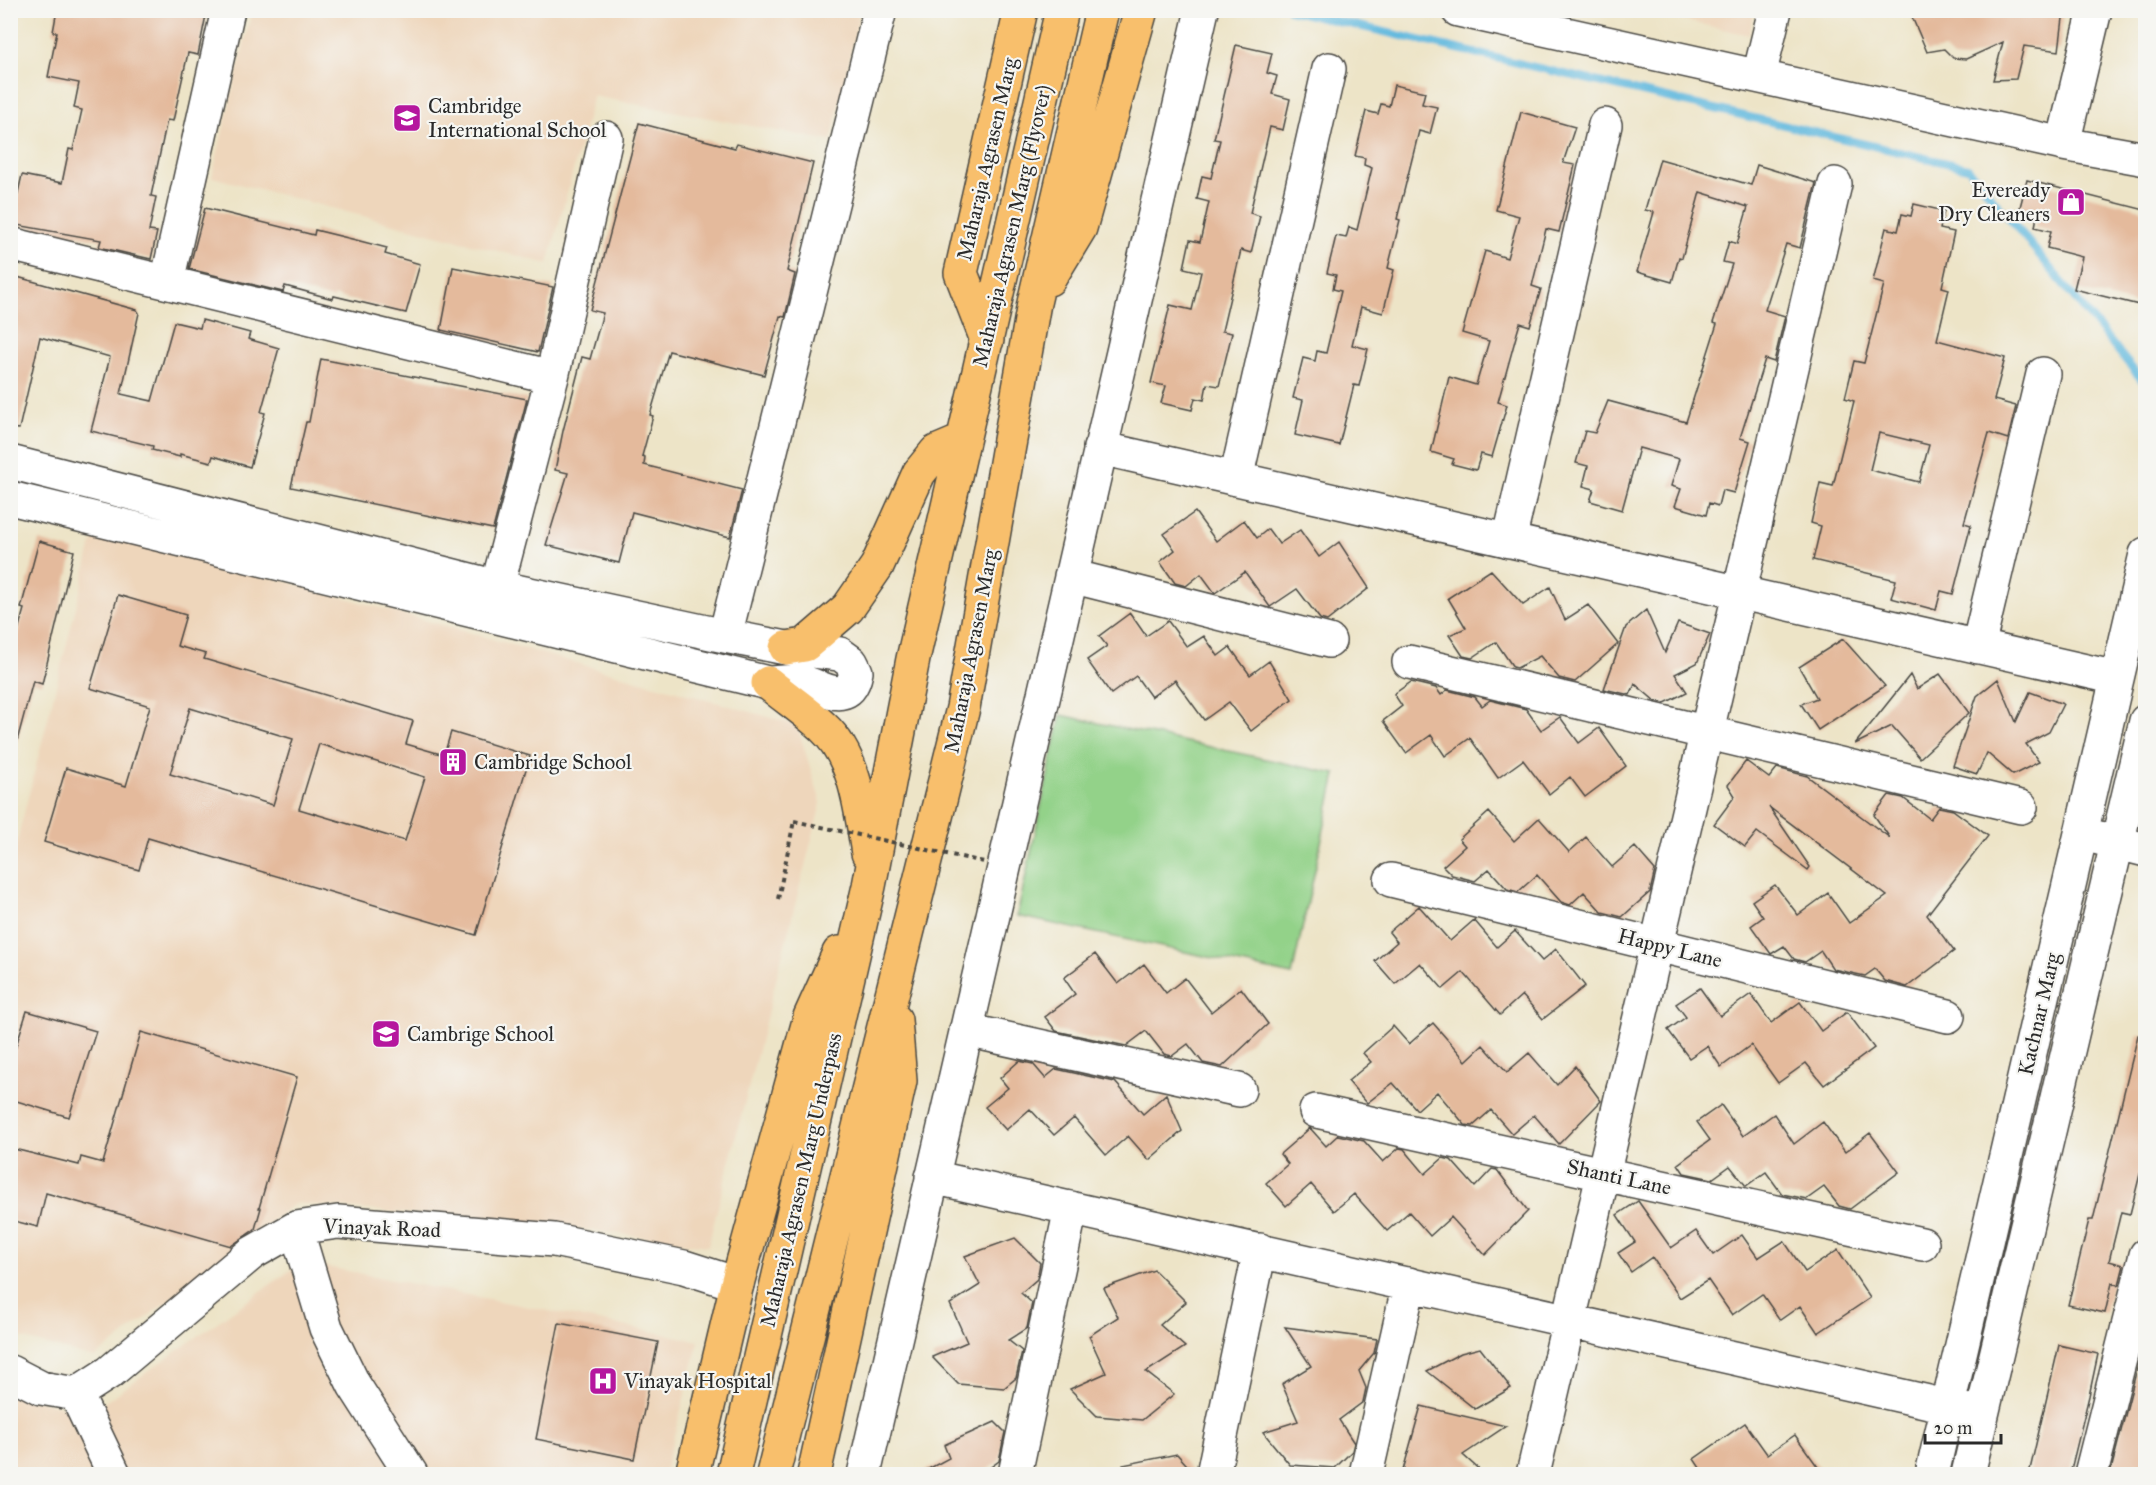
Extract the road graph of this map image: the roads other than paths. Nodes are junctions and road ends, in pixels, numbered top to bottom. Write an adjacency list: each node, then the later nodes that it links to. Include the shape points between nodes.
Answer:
1 (228, 10): 19 (street)
2 (880, 10): 34 (street)
3 (1021, 10): 21 (main road, Maharaja Agrasen Marg, via 961,273)
4 (1062, 10): 21 (main road, Maharaja Agrasen Marg (Flyover))
5 (1102, 10): 20 (main road, Maharaja Agrasen Marg (Flyover))
6 (1141, 10): 20 (main road, via 1080,228)
7 (1202, 10): 25 (street)
8 (1458, 10): 12 (street)
9 (1775, 10): 12 (street)
10 (2095, 10): 15 (street)
11 (1329, 69): 27 (street)
12 (1759, 76): 15 (street)
13 (1605, 125): 29 (street)
14 (606, 138): 23 (street)
15 (2063, 144): 16 (street)
16 (2145, 159)
17 (1835, 184): 33 (street)
18 (10, 244): 19 (street)
19 (167, 282): 23 (street)
20 (1034, 303): 49 (main road, Maharaja Agrasen Marg, via 963,708)
21 (987, 340): 24 (main road, Maharaja Agrasen Marg (Flyover))
22 (2043, 374): 36 (street)
23 (552, 377): 32 (street)
24 (962, 441): 37 (main road, via 936,452 918,473 877,566 848,608 806,645); 46 (main road, via 913,659)
25 (1100, 448): 27 (street); 31 (street)
26 (10, 462): 32 (street)
27 (1236, 479): 29 (street)
28 (11, 500): 40 (street)
29 (1509, 541): 33 (street)
30 (2145, 554): 39 (street, Kachnar Marg)
31 (1071, 576): 35 (street); 51 (street)
32 (497, 587): 34 (street)
33 (1739, 593): 36 (street); 42 (street)
34 (725, 636): 37 (street)
35 (1329, 641)
36 (1978, 647): 39 (street)
37 (786, 648): 40 (street, via 840,654 856,672 855,681 838,693 826,693 803,682)
38 (1409, 662): 42 (street)
39 (2117, 678): 44 (street, Kachnar Marg)
40 (768, 683): 46 (main road, via 825,728 844,757 861,809)
41 (2145, 721): 45 (street, Kachnar Marg)
42 (1707, 731): 43 (street); 48 (street)
43 (2021, 807)
44 (2084, 821): 45 (street); 66 (street, Kachnar Marg)
45 (2133, 834): 67 (street, Kachnar Marg)
46 (870, 879): 61 (main road, via 810,1017); 71 (main road, Maharaja Agrasen Marg Underpass)
47 (1391, 880): 48 (street, Happy Lane)
48 (1657, 945): 50 (street, Happy Lane); 54 (street)
49 (893, 995): 72 (main road, Maharaja Agrasen Marg Underpass); 73 (main road, via 900,1081)
50 (1948, 1016)
51 (966, 1030): 52 (street); 55 (street)
52 (1239, 1090)
53 (1316, 1110): 54 (street, Shanti Lane)
54 (1603, 1174): 58 (street, Shanti Lane); 63 (street)
55 (932, 1177): 56 (street); 74 (street)
56 (1071, 1208): 59 (street); 75 (street)
57 (296, 1228): 61 (street, Vinayak Road, via 338,1222 554,1240 684,1267); 65 (street, Vinayak Road, via 252,1253 110,1372); 69 (street, via 326,1328 354,1385)
58 (1922, 1244)
59 (1260, 1250): 62 (street); 76 (street)
60 (2145, 1255): 81 (street)
61 (737, 1284): 70 (main road)
62 (1409, 1284): 63 (street); 77 (street)
63 (1569, 1321): 66 (street); 78 (street)
64 (10, 1372): 65 (street, via 41,1388)
65 (76, 1394): 68 (street)
66 (1949, 1406): 67 (street); 79 (street, Kachnar Marg)
67 (1982, 1414): 80 (street, Kachnar Marg)
68 (114, 1474)
69 (411, 1474)
70 (692, 1474)
71 (733, 1474)
72 (773, 1474)
73 (814, 1474)
74 (864, 1474)
75 (1015, 1474)
76 (1212, 1474)
77 (1366, 1474)
78 (1533, 1474)
79 (1932, 1474)
80 (1968, 1474)
81 (2091, 1474)

